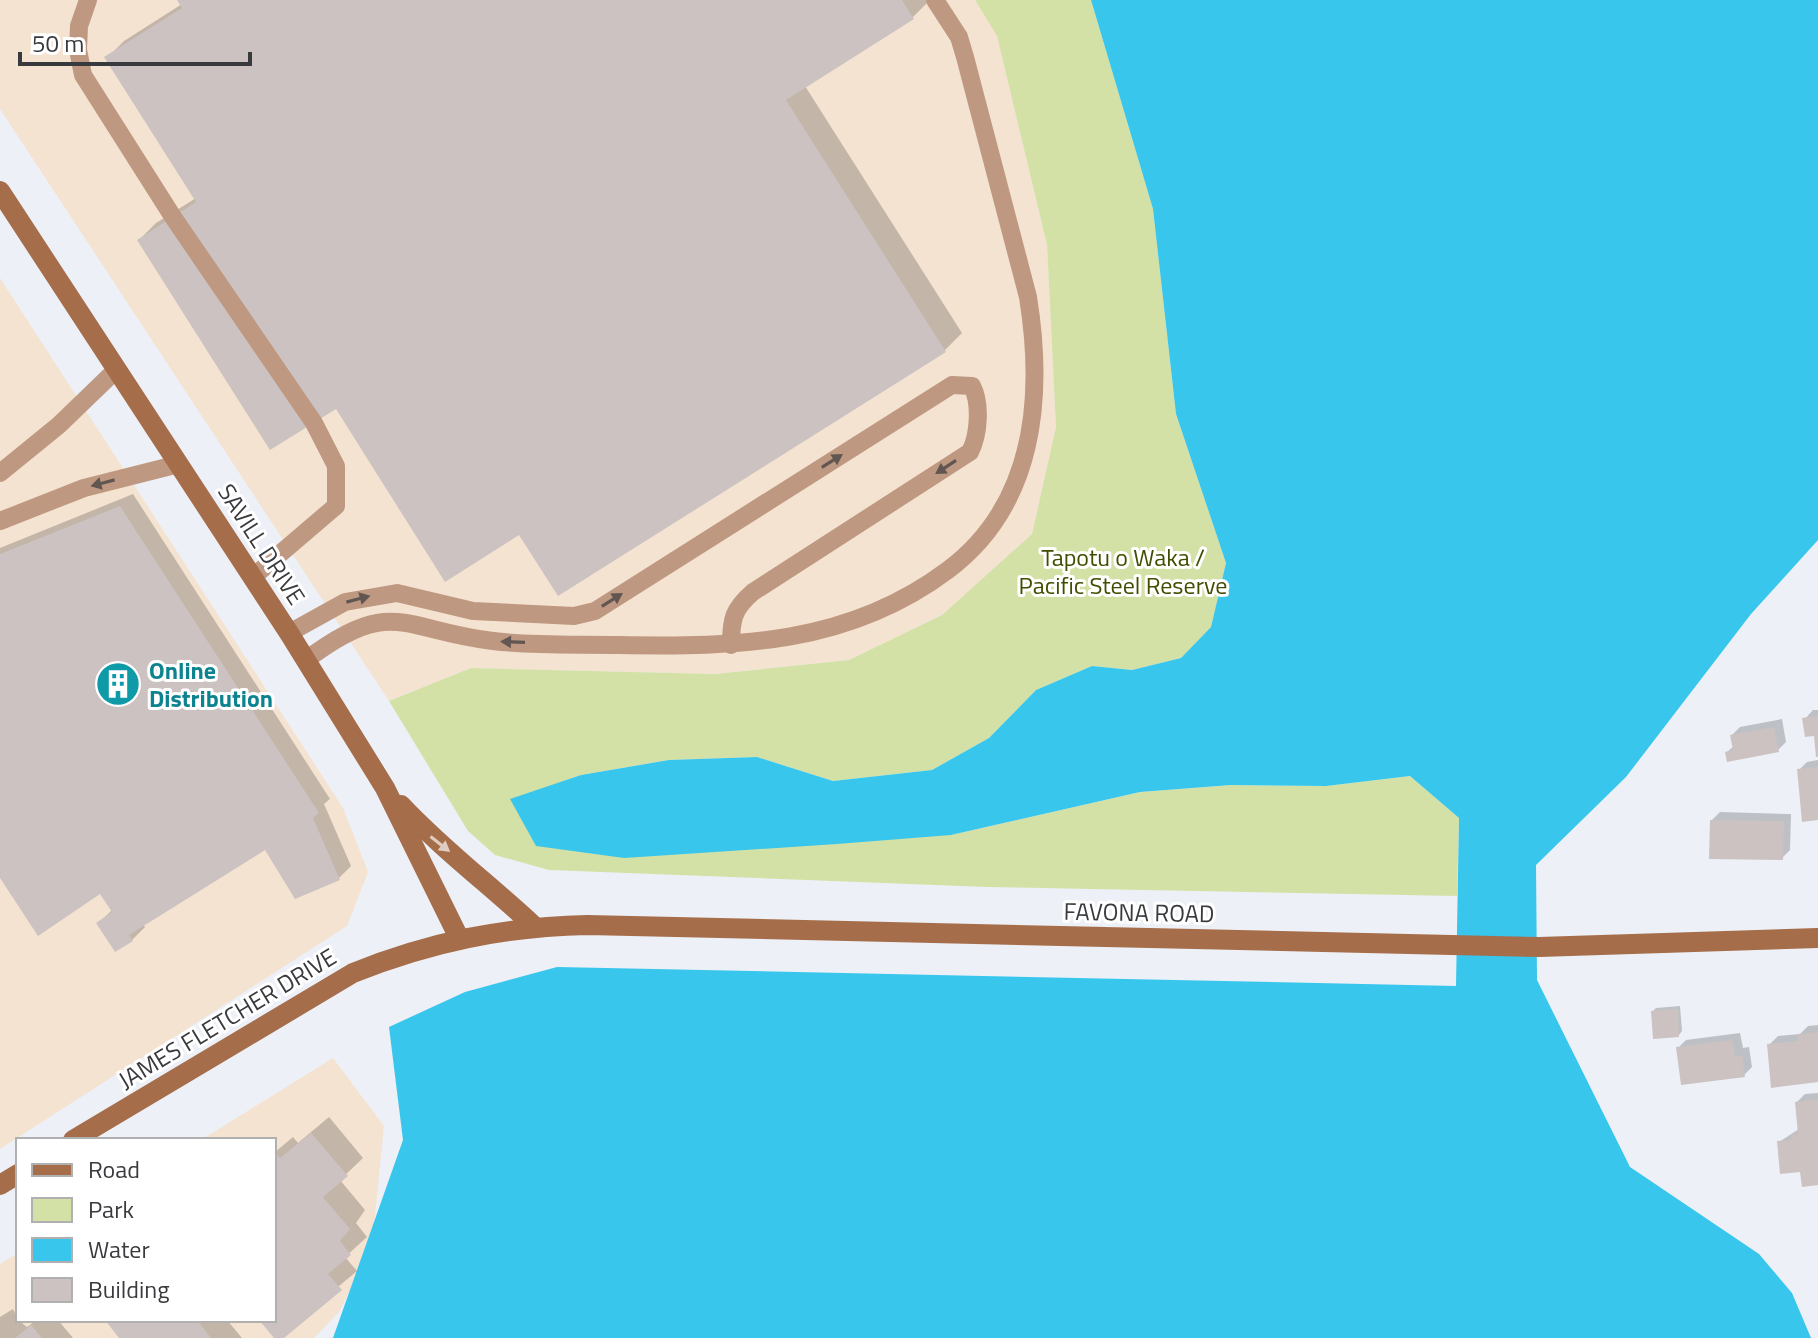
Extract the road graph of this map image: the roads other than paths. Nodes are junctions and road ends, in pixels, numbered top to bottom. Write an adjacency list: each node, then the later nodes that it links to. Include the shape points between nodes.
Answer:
1 (88, 0): 8 (lane, via 79,26 83,75 314,423 336,466 336,506)
2 (935, 0): 10 (lane, via 959,37 1028,297 1035,362 1023,469 1001,515 972,552 920,591 880,612 832,627)
3 (0, 191): 4 (main road, SAVILL DRIVE)
4 (117, 369): 5 (main road, SAVILL DRIVE); 6 (lane)
5 (179, 464): 7 (lane, one-way to 7, via 84,488); 8 (main road, SAVILL DRIVE)
6 (0, 473)
7 (0, 521)
8 (253, 577): 9 (main road, SAVILL DRIVE)
9 (289, 633): 10 (lane, one-way to 10, via 345,602 397,593 473,611 574,616 595,611 952,385 972,386 977,396 976,441 970,452 753,592 731,619); 11 (main road, SAVILL DRIVE)
10 (731, 645): 11 (lane, one-way to 11, via 493,641 390,621 355,628)
11 (306, 660): 12 (main road, SAVILL DRIVE)
12 (385, 788): 13 (main road, one-way to 13, via 430,836); 14 (main road, SAVILL DRIVE)
13 (534, 926): 14 (main road, FAVONA ROAD); 15 (main road, FAVONA ROAD, via 1539,947)
14 (459, 938): 16 (main road, JAMES FLETCHER DRIVE, via 353,973)
15 (1818, 938)
16 (76, 1138)

